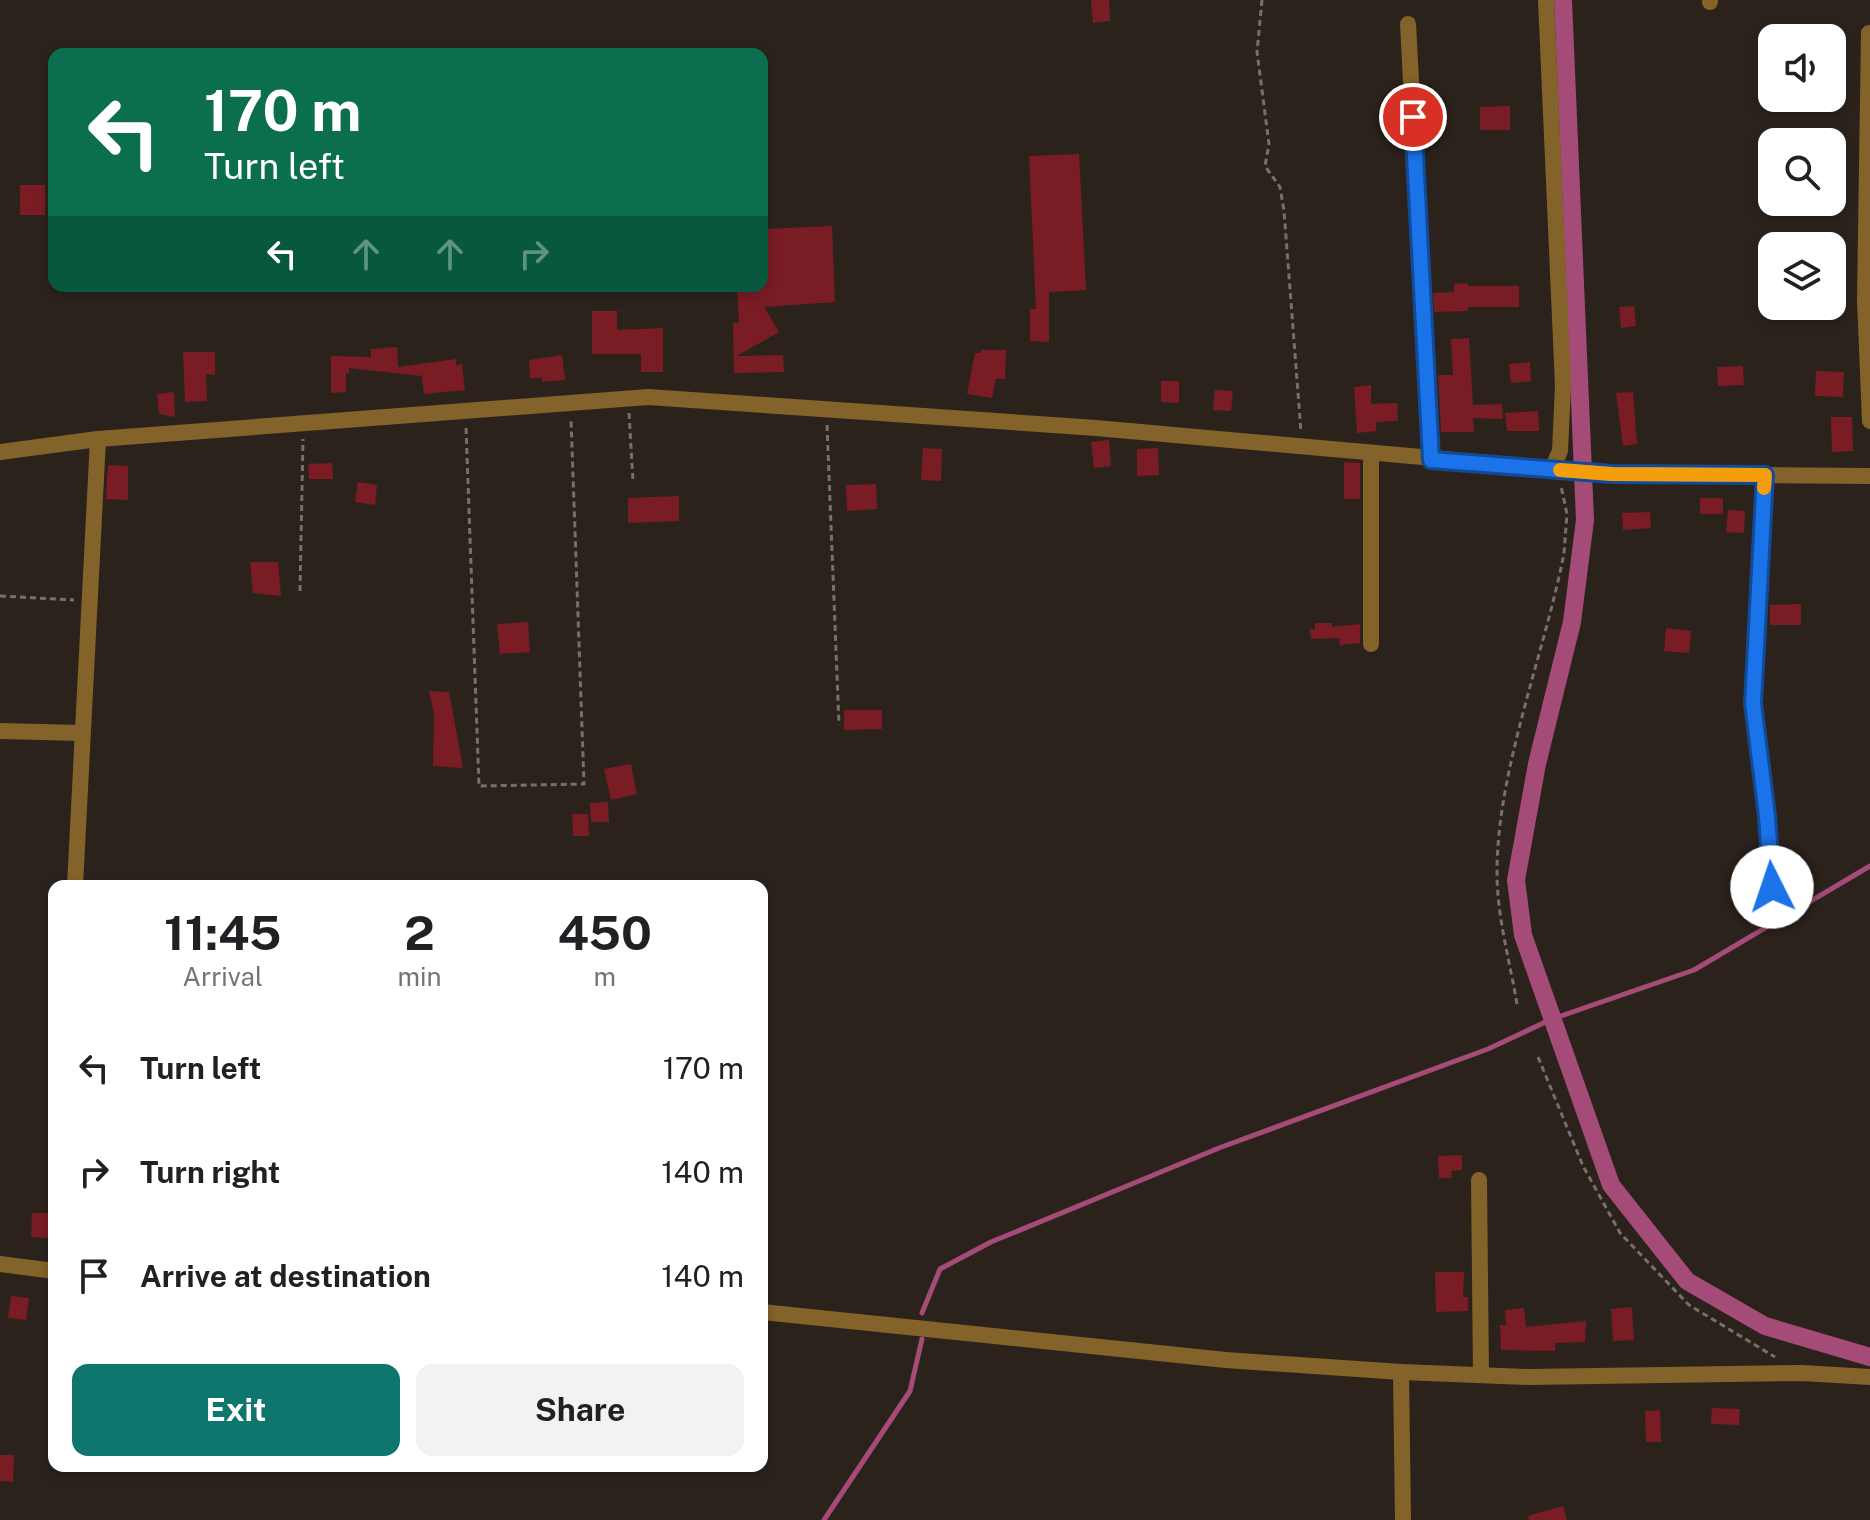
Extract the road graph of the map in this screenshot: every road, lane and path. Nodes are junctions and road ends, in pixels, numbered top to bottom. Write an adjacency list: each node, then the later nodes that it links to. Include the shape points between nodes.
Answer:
1 (1262, 0): 12 (path, via 1257,52 1269,144 1265,166 1280,187 1284,211)
2 (1546, 0): 16 (street, via 1563,386)
3 (1408, 24): 15 (street)
4 (1869, 33): 9 (street, via 1865,300)
5 (628, 399): 6 (street); 7 (street); 19 (path)
6 (570, 404): 8 (street); 8 (path, via 584,784 479,786)
7 (826, 411): 12 (street); 24 (path)
8 (465, 413): 10 (street)
9 (1870, 421)
10 (303, 424): 11 (street); 20 (path)
11 (98, 439): 13 (street); 22 (street)
12 (1302, 448): 14 (street)
13 (0, 452)
14 (1371, 455): 15 (street); 23 (street)
15 (1431, 460): 16 (street)
16 (1557, 470): 17 (street); 29 (path, via 1567,514 1564,553 1520,729 1499,853 1498,895)
17 (1765, 475): 18 (street); 28 (street, via 1753,703)
18 (1870, 476)
19 (633, 481)
20 (300, 591)
21 (0, 596): 22 (path)
22 (89, 601): 26 (street)
23 (1371, 644)
24 (839, 725)
25 (0, 731): 26 (street)
26 (82, 733): 27 (street)
27 (75, 880)
28 (1772, 887)
29 (1517, 1004)
30 (1538, 1057): 36 (path, via 1583,1166 1620,1233 1689,1305)
31 (1479, 1180): 37 (street)
32 (0, 1264): 33 (street)
33 (48, 1270)
34 (768, 1313): 35 (street, via 1226,1360)
35 (1401, 1372): 37 (street); 39 (street)
36 (1802, 1373): 37 (street); 38 (street)
37 (1481, 1375)
38 (1870, 1377)
39 (1403, 1520)

